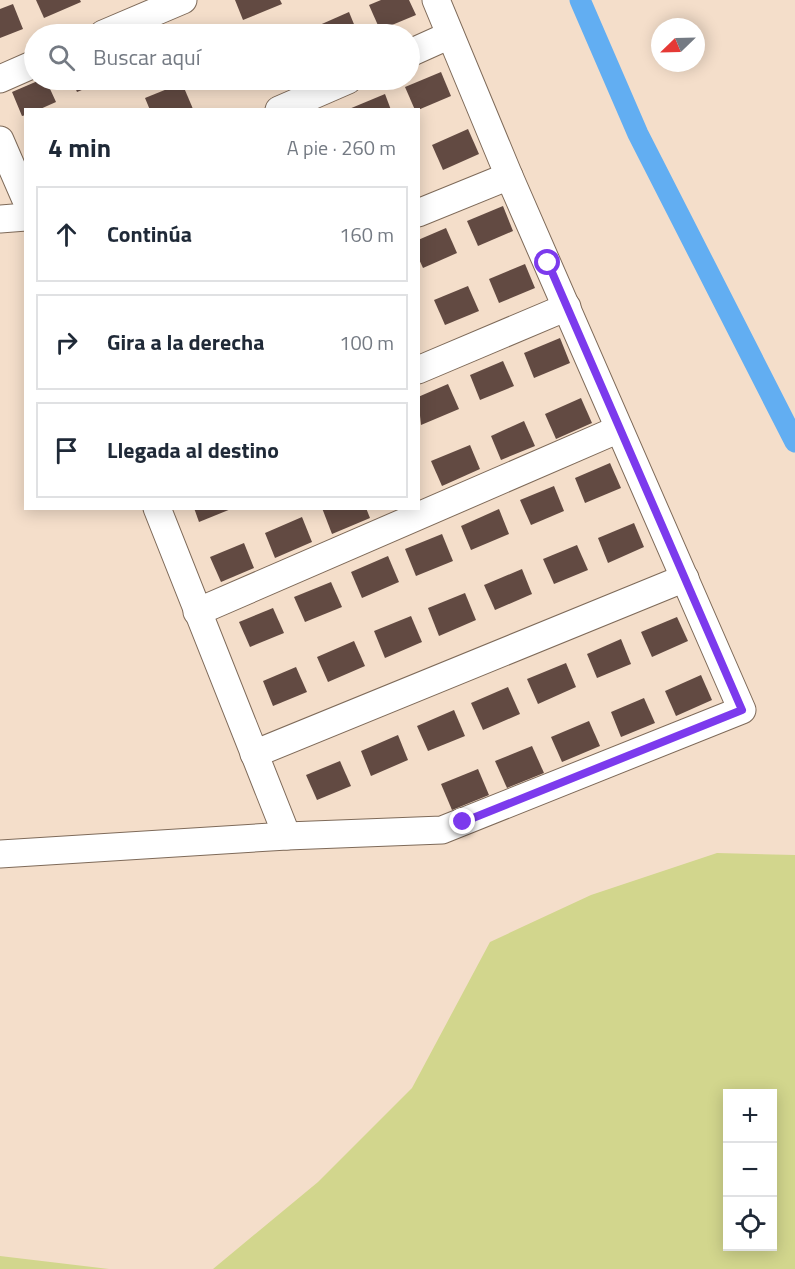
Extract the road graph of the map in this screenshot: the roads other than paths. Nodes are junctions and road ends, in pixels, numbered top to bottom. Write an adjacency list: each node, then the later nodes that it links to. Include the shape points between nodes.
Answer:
1 (183, 0): 3 (street)
2 (436, 0): 4 (street)
3 (127, 24)
4 (450, 35): 5 (street); 11 (street)
5 (420, 48)
6 (24, 68): 7 (street)
7 (0, 79)
8 (325, 90): 9 (street)
9 (284, 108)
10 (0, 140): 12 (street)
11 (509, 176): 13 (street); 16 (street)
12 (24, 195)
13 (420, 212)
14 (24, 217): 15 (street)
15 (0, 219)
16 (567, 307): 17 (street); 18 (street)
17 (420, 369)
18 (620, 429): 20 (street); 21 (street)
19 (158, 510): 21 (street)
20 (686, 578): 22 (street); 23 (street, via 742,710 442,830)
21 (197, 612): 22 (street)
22 (254, 754): 23 (street)
23 (287, 836): 24 (street)
24 (0, 854)

